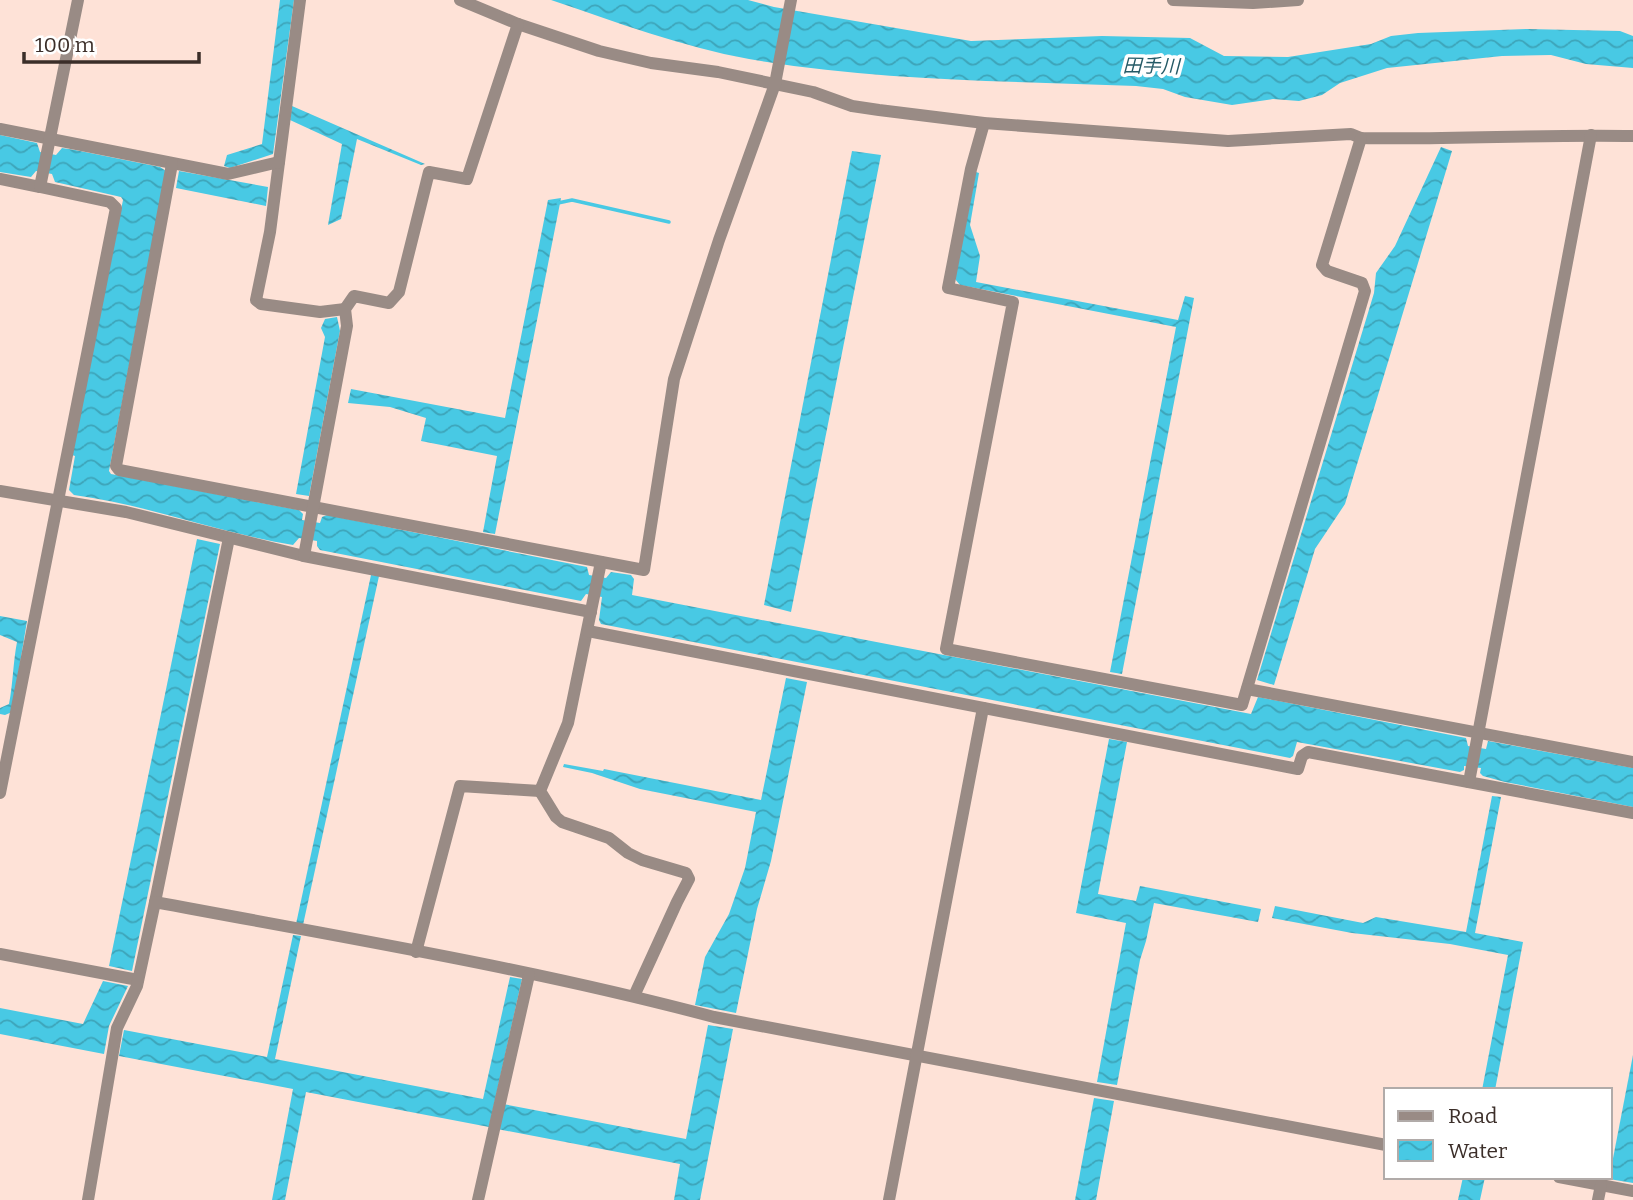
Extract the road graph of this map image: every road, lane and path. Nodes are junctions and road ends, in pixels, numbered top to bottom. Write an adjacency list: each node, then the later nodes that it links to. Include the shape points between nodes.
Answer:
1 (78, 0): 15 (street)
2 (300, 0): 16 (street)
3 (460, 0): 8 (street)
4 (790, 0): 9 (street)
5 (1173, 0): 6 (street)
6 (1180, 0): 7 (street)
7 (1298, 0)
8 (518, 24): 9 (street, via 651,63); 20 (street, via 467,179 429,172 399,292 389,303 354,296)
9 (776, 79): 10 (street, via 852,106); 26 (street, via 674,379 643,570)
10 (984, 122): 14 (street, via 1228,141 1351,134); 29 (street, via 948,288 1013,302 946,649 1242,705)
11 (0, 130): 15 (street)
12 (1591, 135): 13 (street); 14 (street); 33 (street)
13 (1633, 136)
14 (1361, 138): 29 (street, via 1322,265 1362,283 1365,291)
15 (48, 145): 17 (street); 19 (street)
16 (279, 162): 17 (street, via 228,174); 20 (street, via 256,300 320,312)
17 (172, 164): 23 (street, via 116,466)
18 (0, 179): 19 (street)
19 (41, 182): 22 (street, via 110,202 116,208)
20 (345, 309): 23 (street, via 346,326)
21 (0, 491): 22 (street)
22 (57, 499): 24 (street); 32 (street)
23 (312, 512): 25 (street); 26 (street)
24 (229, 538): 25 (street); 39 (street)
25 (305, 550): 27 (street)
26 (600, 568): 27 (street)
27 (591, 612): 28 (street)
28 (588, 631): 30 (street); 36 (street, via 568,723)
29 (1247, 689): 33 (street)
30 (984, 708): 35 (street, via 1297,769 1308,752); 45 (street)
31 (0, 721): 32 (street)
32 (14, 723): 37 (street)
33 (1477, 739): 34 (street); 35 (street)
34 (1633, 762)
35 (1470, 776): 38 (street)
36 (540, 791): 40 (street, via 460,786); 44 (street, via 562,822 609,838 628,853 686,873 689,879)
37 (0, 793)
38 (1633, 813)
39 (155, 902): 40 (street); 43 (street)
40 (416, 952): 42 (street)
41 (0, 954): 43 (street)
42 (529, 975): 44 (street); 51 (street)
43 (138, 979): 50 (street, via 117,1028)
44 (634, 996): 45 (street, via 714,1017)
45 (916, 1056): 46 (street); 52 (street)
46 (1384, 1145)
47 (1570, 1179): 48 (street)
48 (1601, 1185): 49 (street); 53 (street)
49 (1633, 1191)
50 (88, 1200)
51 (478, 1200)
52 (889, 1200)
53 (1598, 1200)

